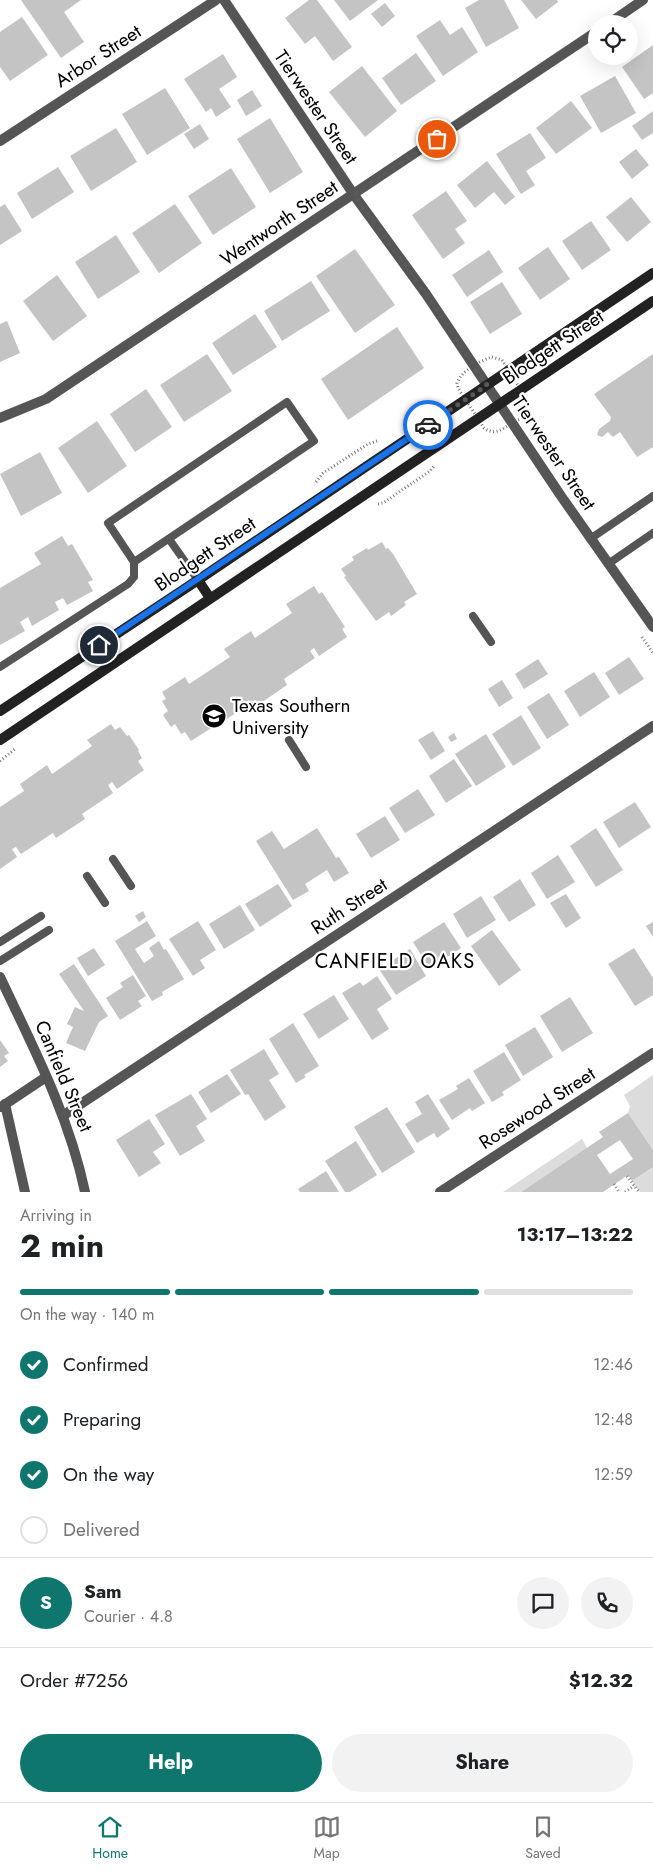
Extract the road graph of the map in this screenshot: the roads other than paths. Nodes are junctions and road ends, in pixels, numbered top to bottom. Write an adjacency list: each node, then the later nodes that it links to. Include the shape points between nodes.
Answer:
1 (216, 0): 6 (street, Arbor Street)
2 (224, 0): 7 (street, Tierwester Street)
3 (643, 0): 4 (street)
4 (621, 15)
5 (588, 37): 7 (street, Wentworth Street)
6 (0, 141)
7 (354, 195): 10 (street, Tierwester Street); 12 (street, Wentworth Street, via 46,399)
8 (653, 273): 10 (main road, Blodgett Street)
9 (653, 301): 11 (main road, Blodgett Street)
10 (487, 385): 11 (street, Tierwester Street); 19 (main road, Blodgett Street)
11 (500, 404): 15 (street, Tierwester Street); 20 (main road, Blodgett Street)
12 (0, 418)
13 (653, 496): 15 (lane)
14 (653, 533): 18 (lane)
15 (590, 538): 18 (street, Tierwester Street)
16 (168, 539): 17 (lane); 17 (lane, via 314,441 287,402 108,523); 19 (lane)
17 (134, 562): 24 (lane, via 134,577 128,584)
18 (608, 564): 22 (street, Tierwester Street)
19 (198, 580): 20 (main road); 25 (main road, Blodgett Street)
20 (210, 598): 27 (main road, Blodgett Street)
21 (473, 616): 23 (lane)
22 (653, 627)
23 (491, 642)
24 (0, 667)
25 (0, 711)
26 (653, 726): 42 (street, Ruth Street)
27 (0, 740)
28 (288, 740): 29 (lane)
29 (306, 767)
30 (113, 859): 32 (lane)
31 (86, 876): 33 (lane)
32 (131, 886)
33 (105, 903)
34 (41, 916): 36 (lane)
35 (49, 930): 37 (lane)
36 (0, 942)
37 (0, 961)
38 (0, 977): 40 (street, Canfield Street)
39 (653, 1053): 45 (street, Rosewood Street)
40 (46, 1077): 41 (street); 42 (street, Canfield Street)
41 (2, 1106): 43 (street)
42 (64, 1116): 44 (street, Canfield Street, via 79,1160)
43 (26, 1192)
44 (85, 1192)
45 (440, 1192)

